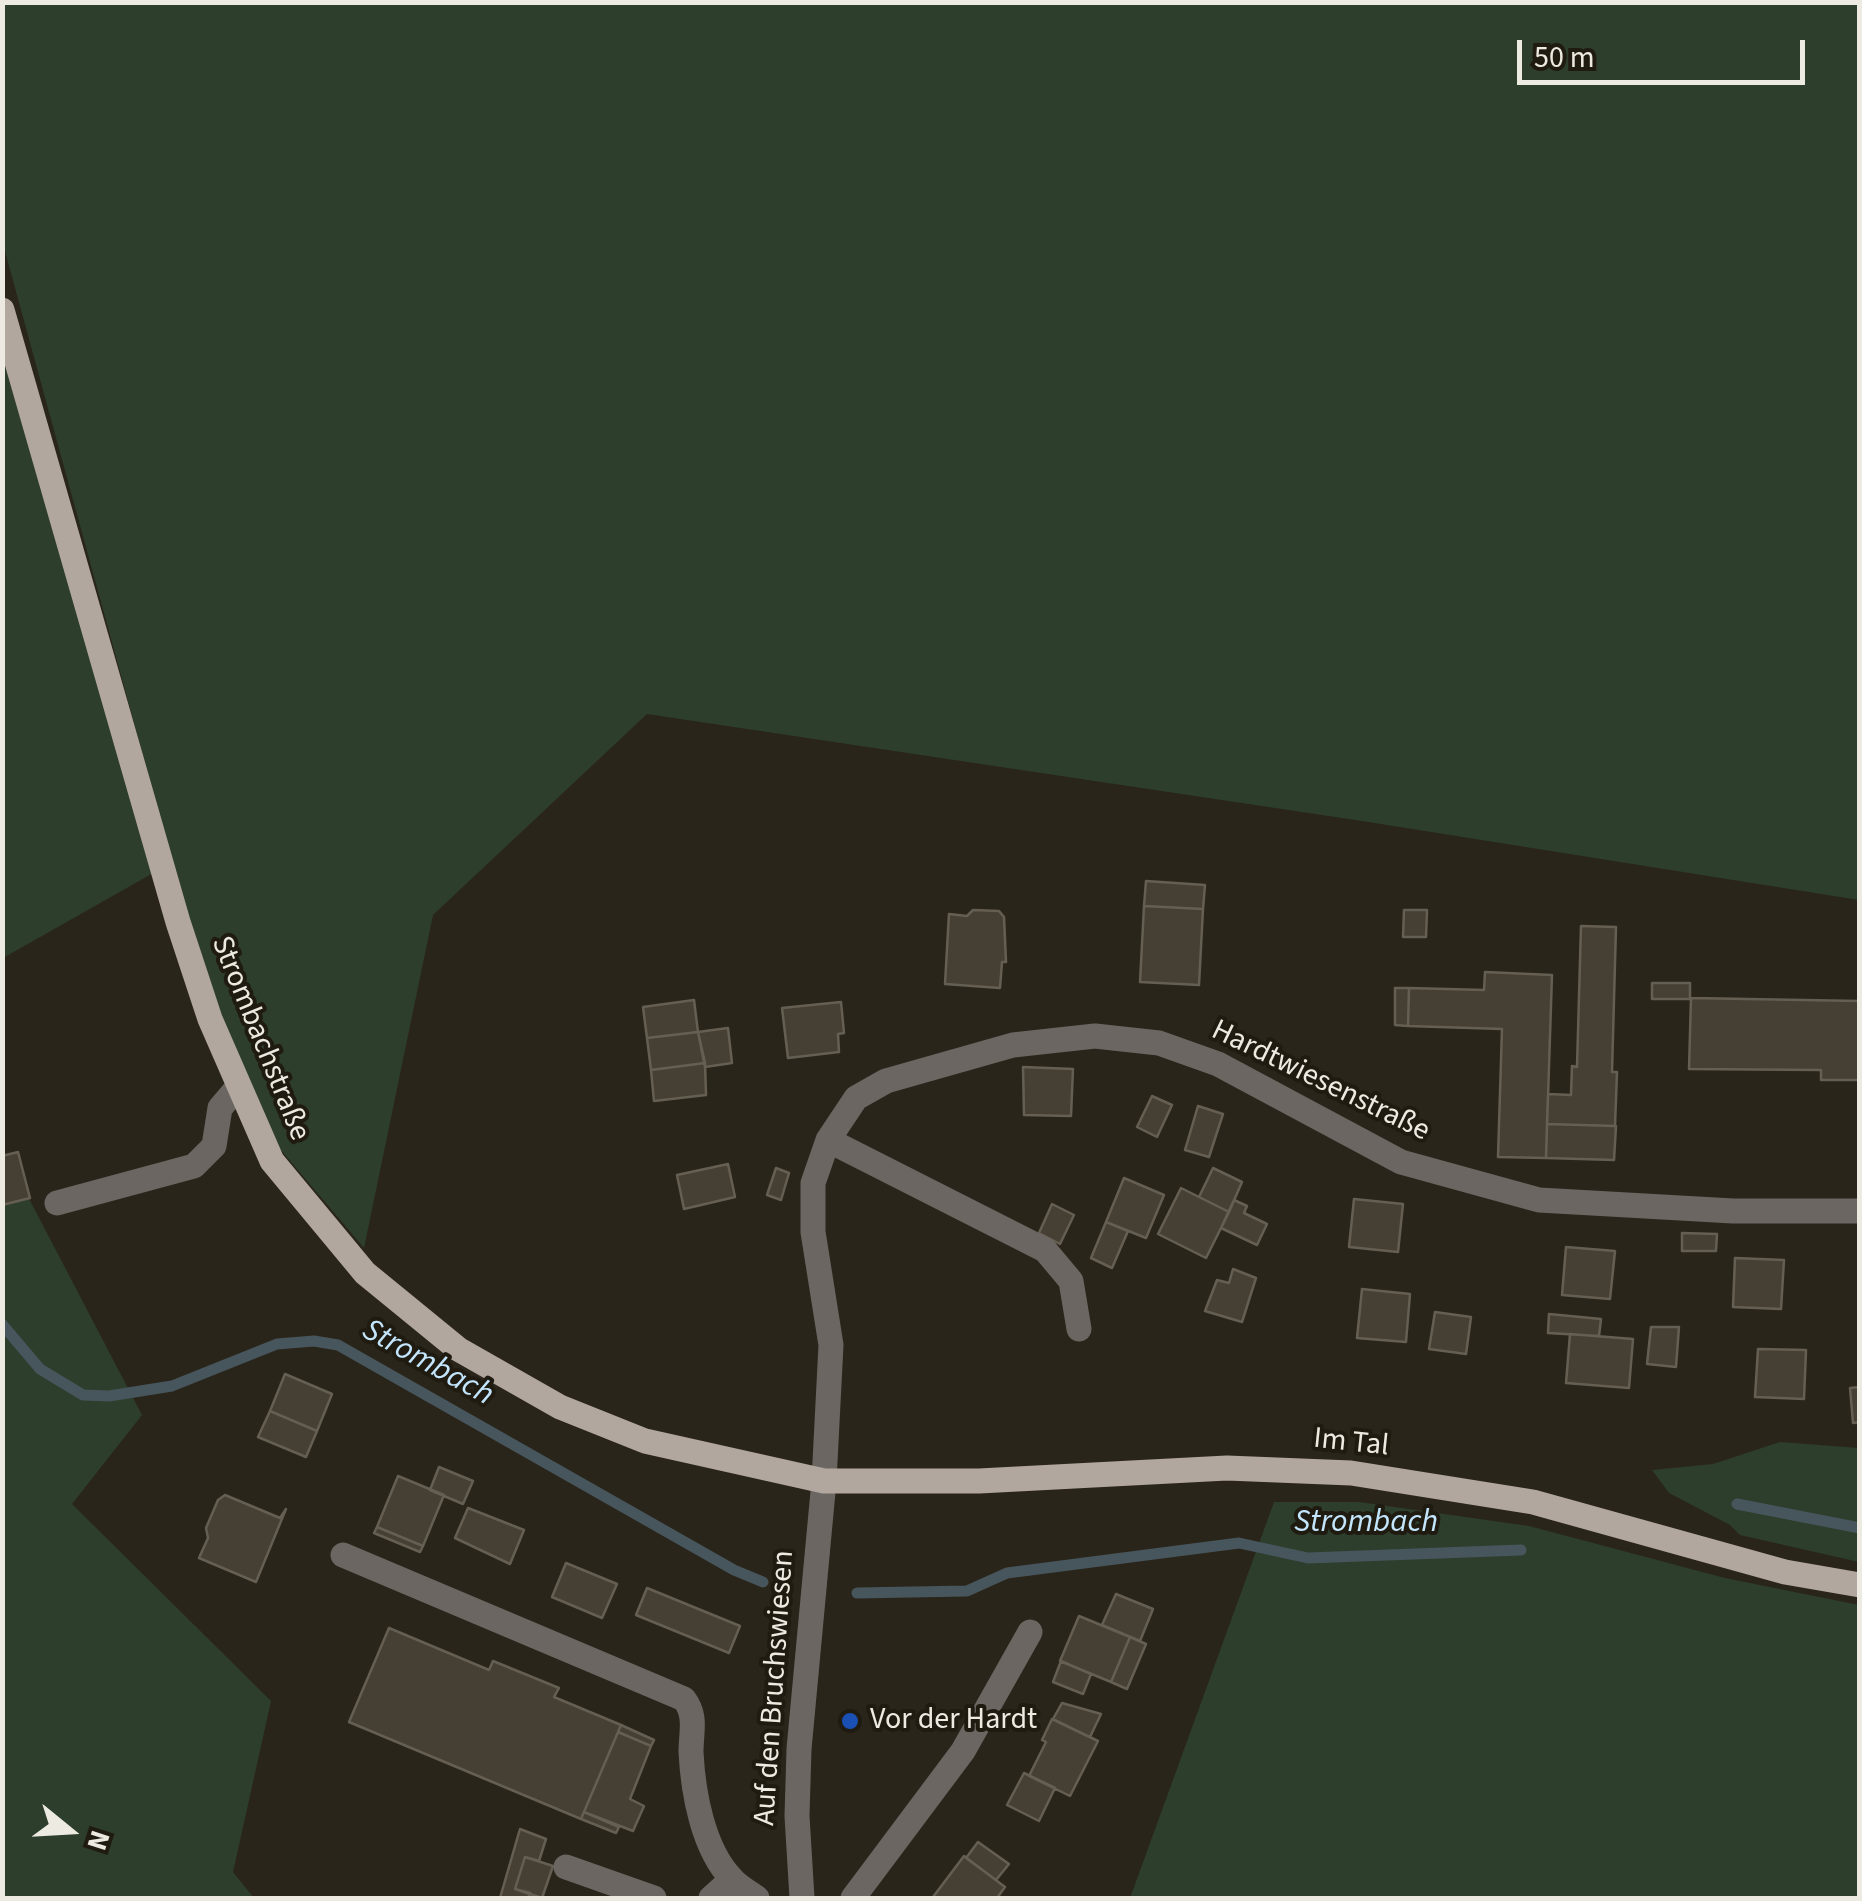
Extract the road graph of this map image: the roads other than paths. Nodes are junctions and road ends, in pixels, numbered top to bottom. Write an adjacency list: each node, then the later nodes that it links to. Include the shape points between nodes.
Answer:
1 (2, 310): 2 (main road, Strombachstraße, via 178,922)
2 (238, 1087): 4 (street, via 220,1108 214,1146 194,1166); 7 (main road, Strombachstraße, via 272,1162 365,1273 458,1348 560,1407 645,1441)
3 (828, 1140): 5 (street, Hardtwiesenstraße, via 856,1098 886,1081 1012,1044 1095,1036 1160,1044 1218,1064 1401,1162 1539,1200); 6 (street, via 1045,1250 1071,1281); 7 (street, Hardtwiesenstraße, via 814,1184 812,1232 831,1345)
4 (56, 1203)
5 (1860, 1211)
6 (1079, 1330)
7 (824, 1481): 9 (main road, Im Tal, via 1227,1468 1351,1474 1533,1502 1786,1572); 16 (street, Auf den Bruchswiesen, via 798,1749)
8 (343, 1554): 12 (street, via 684,1699 694,1720 701,1815 713,1853)
9 (1860, 1585)
10 (1030, 1632): 17 (street, via 963,1751)
11 (566, 1867): 13 (street)
12 (732, 1880): 14 (street); 15 (street)
13 (654, 1898)
14 (711, 1898)
15 (757, 1898)
16 (802, 1898)
17 (853, 1898)

